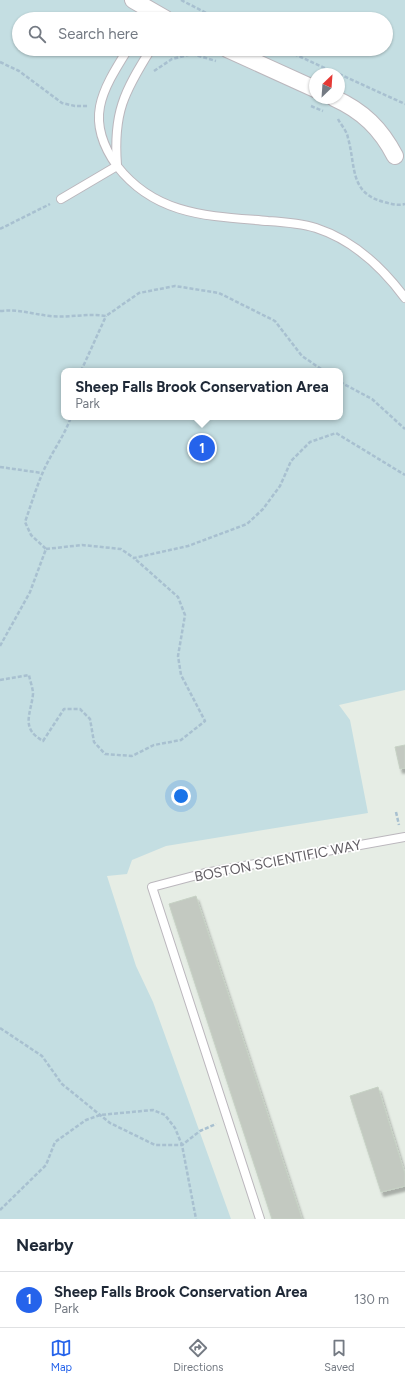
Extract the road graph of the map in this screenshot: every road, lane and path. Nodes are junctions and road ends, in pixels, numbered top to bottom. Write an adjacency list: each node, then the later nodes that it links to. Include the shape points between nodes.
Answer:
1 (133, 0): 3 (street)
2 (181, 0): 4 (path)
3 (149, 12)
4 (204, 12)
5 (124, 56): 17 (lane)
6 (147, 56): 24 (lane, via 122,102 115,133)
7 (184, 56): 14 (path, via 172,59 155,69)
8 (198, 56): 12 (path)
9 (242, 56): 16 (street)
10 (298, 56): 13 (path)
11 (0, 62): 17 (path, via 19,71 62,103 87,106)
12 (222, 64)
13 (325, 68)
14 (151, 76)
15 (345, 77): 19 (path)
16 (309, 86)
17 (100, 104): 24 (lane, via 100,136)
18 (345, 104): 23 (street, via 374,124)
19 (405, 104)
20 (308, 105): 21 (path)
21 (330, 115)
22 (337, 118): 26 (path, via 348,136 360,189 376,200 400,206)
23 (395, 156)
24 (117, 166): 25 (lane); 28 (lane, via 128,180 142,191 168,206 230,218 300,224 331,234 374,261)
25 (61, 199): 27 (path)
26 (405, 204)
27 (0, 229)
28 (405, 298)
29 (0, 311): 30 (path, via 16,309 50,316)
30 (106, 316): 31 (path); 32 (path, via 138,292 175,286 220,293 275,321 302,356)
31 (82, 368)
32 (320, 368)
33 (343, 384): 35 (path, via 372,399)
34 (70, 420): 37 (path)
35 (405, 430)
36 (0, 467): 37 (path)
37 (42, 473): 39 (path, via 25,522 32,535)
38 (405, 474): 40 (path, via 336,433 310,442 291,461 280,486 248,524 188,546)
39 (46, 549): 40 (path, via 82,544 121,549); 41 (path, via 30,592)
40 (134, 558): 42 (path, via 178,597 185,615 178,656 181,675 205,721 181,740 154,745 132,756 105,754 94,742 90,720 80,709 64,709 43,741 34,736 27,720 33,692 29,675)
41 (0, 646)
42 (0, 680)
43 (405, 837): 46 (lane, BOSTON SCIENTIFIC WAY, via 205,874 152,887)
44 (0, 1028): 45 (path, via 42,1056 62,1084)
45 (100, 1115): 47 (path, via 110,1123 155,1144); 47 (path, via 153,1110 165,1115); 48 (path, via 86,1120 55,1142 46,1164)
46 (228, 1120): 47 (path, via 200,1131); 50 (lane)
47 (182, 1145): 49 (path)
48 (0, 1210)
49 (196, 1219)
50 (260, 1219)

